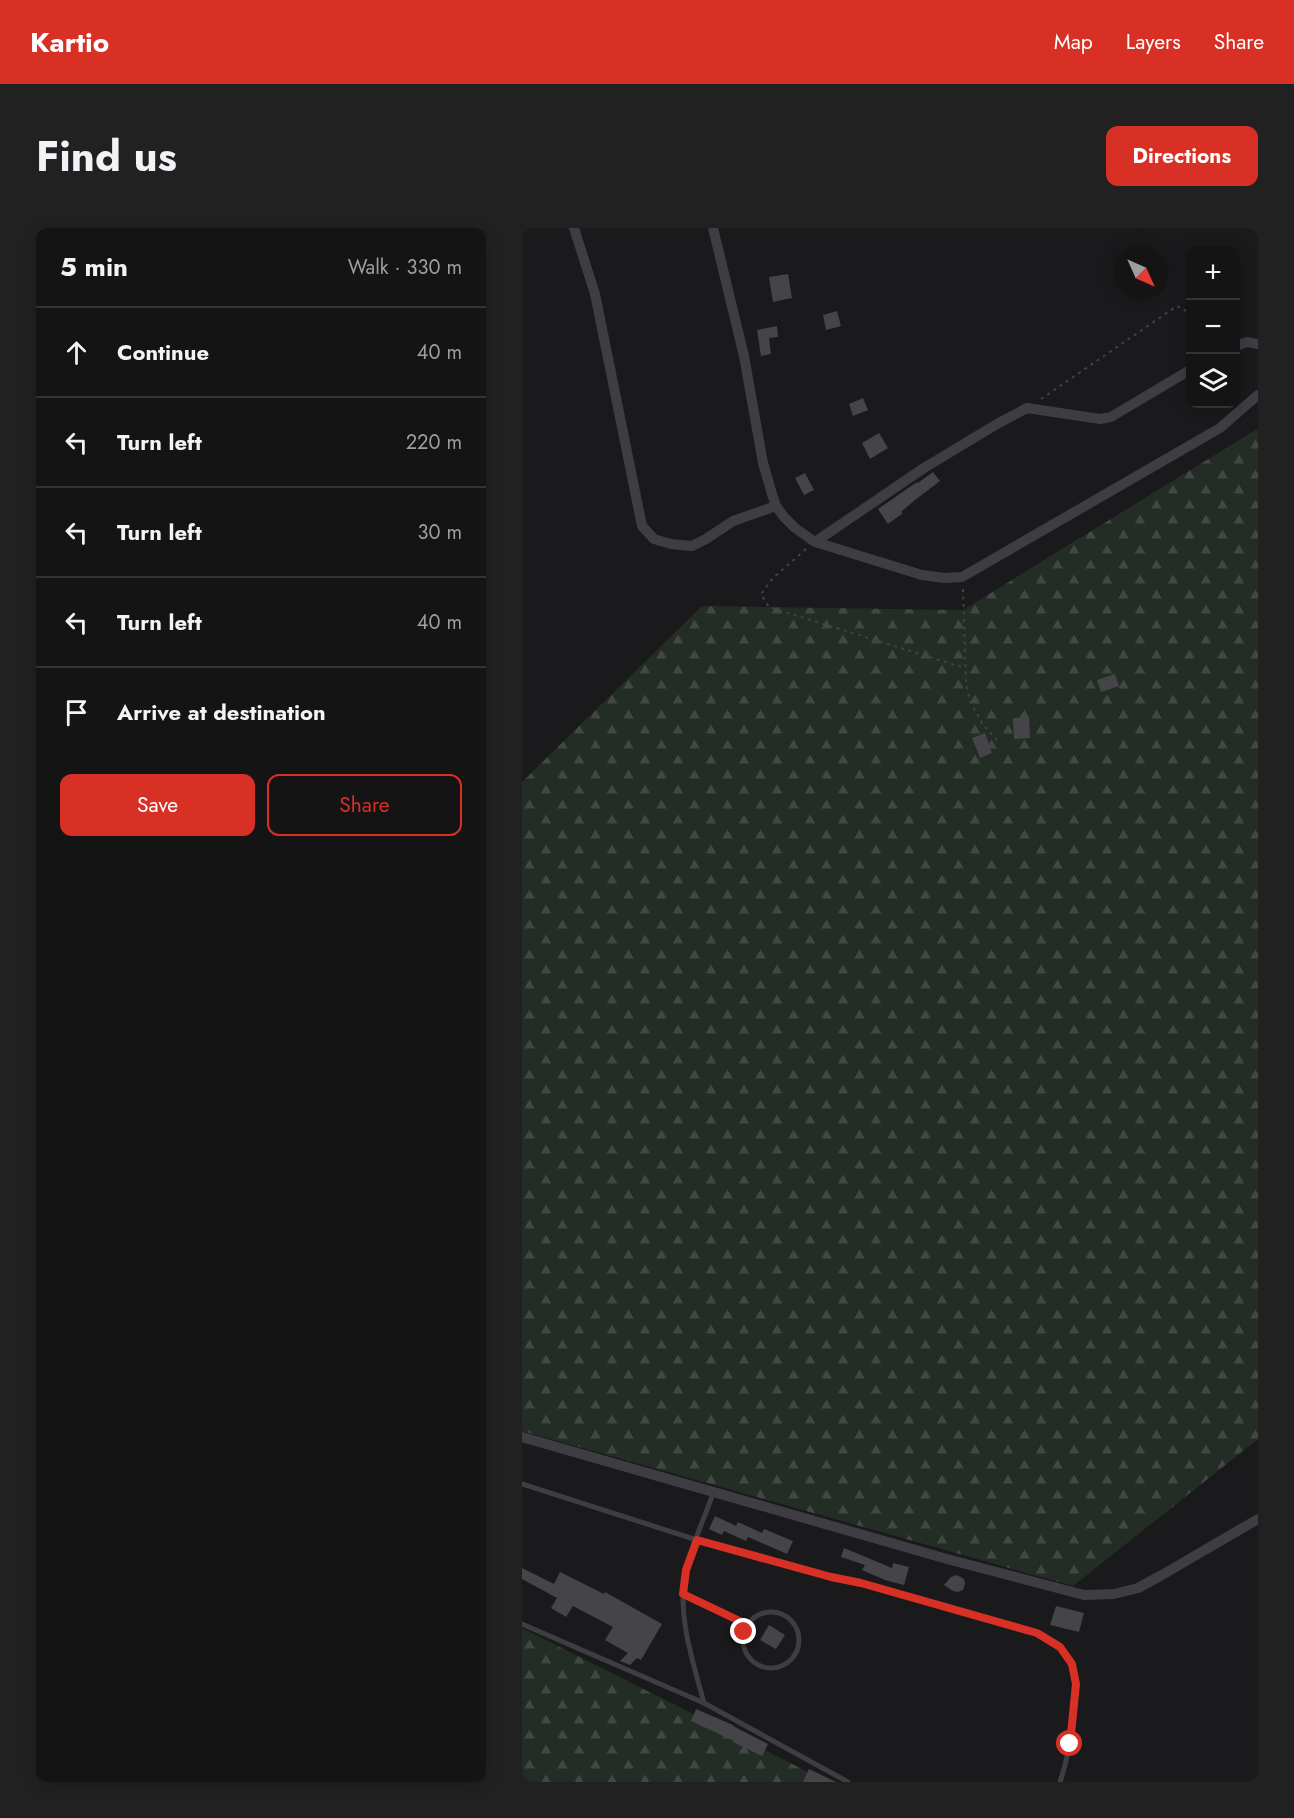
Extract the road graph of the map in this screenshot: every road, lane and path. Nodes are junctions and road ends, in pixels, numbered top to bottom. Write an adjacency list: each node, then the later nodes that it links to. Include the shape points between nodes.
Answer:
1 (574, 228): 9 (street, via 595,294 642,526 654,539 692,546 733,521)
2 (713, 228): 9 (street, via 744,356 763,463)
3 (1186, 310): 8 (path, via 1177,306)
4 (1258, 344): 5 (street)
5 (1240, 345)
6 (1186, 373): 8 (street, via 1112,417)
7 (1258, 395): 11 (street, via 1220,428)
8 (1027, 408): 10 (street, via 924,468)
9 (776, 506): 10 (street, via 795,528)
10 (815, 542): 11 (street, via 922,575); 12 (path, via 773,578 761,594 769,607)
11 (962, 577): 12 (path)
12 (965, 668): 13 (path, via 969,701)
13 (997, 740)
14 (522, 1437): 16 (street)
15 (522, 1484): 18 (lane)
16 (714, 1491): 17 (street, via 947,1560 1084,1595 1138,1588); 18 (lane)
17 (1258, 1519)
18 (697, 1540): 19 (lane, via 686,1570); 24 (lane, via 1037,1633 1060,1647 1072,1664 1076,1684 1070,1744)
19 (683, 1594): 21 (lane); 22 (lane, via 689,1648)
20 (522, 1624): 22 (lane)
21 (748, 1625): 21 (lane, via 744,1632 747,1655 759,1665 775,1668 790,1661 799,1639 789,1618 767,1612)
22 (704, 1703): 23 (lane)
23 (848, 1782)
24 (1060, 1782)

